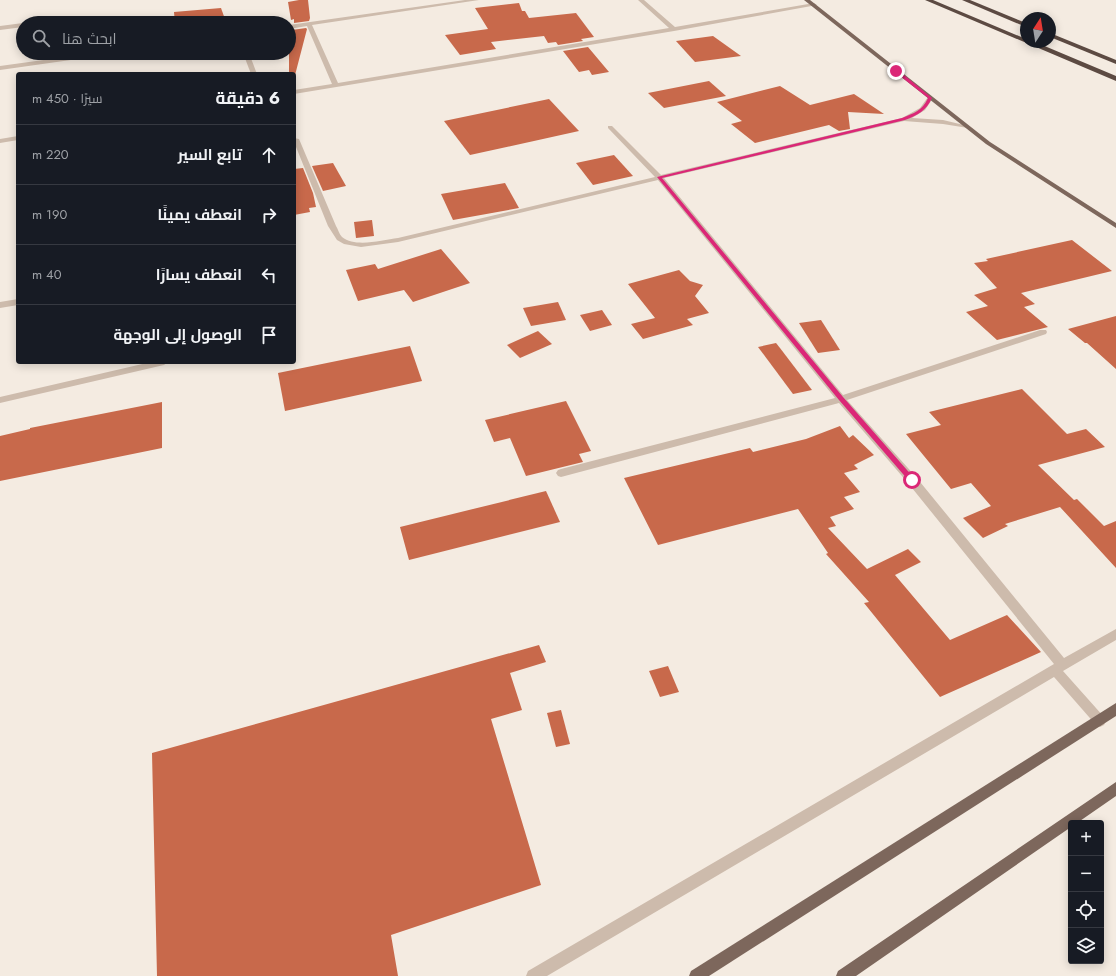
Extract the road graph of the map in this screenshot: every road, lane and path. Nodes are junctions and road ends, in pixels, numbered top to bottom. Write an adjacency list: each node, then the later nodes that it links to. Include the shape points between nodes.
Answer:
1 (476, 0): 8 (street)
2 (641, 0): 12 (street)
3 (807, 0): 6 (main road)
4 (928, 0): 14 (highway)
5 (965, 0): 7 (highway)
6 (814, 5): 12 (street); 24 (main road)
7 (1020, 23)
8 (309, 24): 10 (street); 22 (street)
9 (16, 26): 11 (street)
10 (296, 26)
11 (0, 28)
12 (674, 29): 22 (street)
13 (1056, 37): 18 (highway)
14 (1020, 38)
15 (1043, 48): 21 (highway)
16 (57, 60): 19 (street)
17 (249, 60): 20 (street)
18 (1116, 62)
19 (0, 68)
20 (253, 72)
21 (1116, 79)
22 (336, 85): 23 (street)
23 (296, 92)
24 (930, 98): 25 (street, via 919,113); 27 (main road)
25 (904, 119): 27 (street, via 943,122); 31 (street)
26 (610, 127): 31 (street)
27 (966, 127): 32 (main road, via 988,144)
28 (16, 138): 30 (street)
29 (296, 139): 31 (street, via 332,226 341,239 353,244 398,240)
30 (0, 141)
31 (659, 177): 37 (street)
32 (1116, 226)
33 (16, 302): 34 (street)
34 (0, 305)
35 (1043, 332): 37 (street)
36 (155, 364): 38 (street)
37 (841, 399): 39 (street); 41 (street, via 912,480)
38 (0, 400)
39 (560, 473)
40 (1116, 634): 41 (street)
41 (1059, 668): 43 (street); 45 (street)
42 (1116, 709): 43 (main road)
43 (1100, 721): 46 (main road)
44 (1116, 788): 47 (main road)
45 (533, 976)
46 (696, 976)
47 (843, 976)

